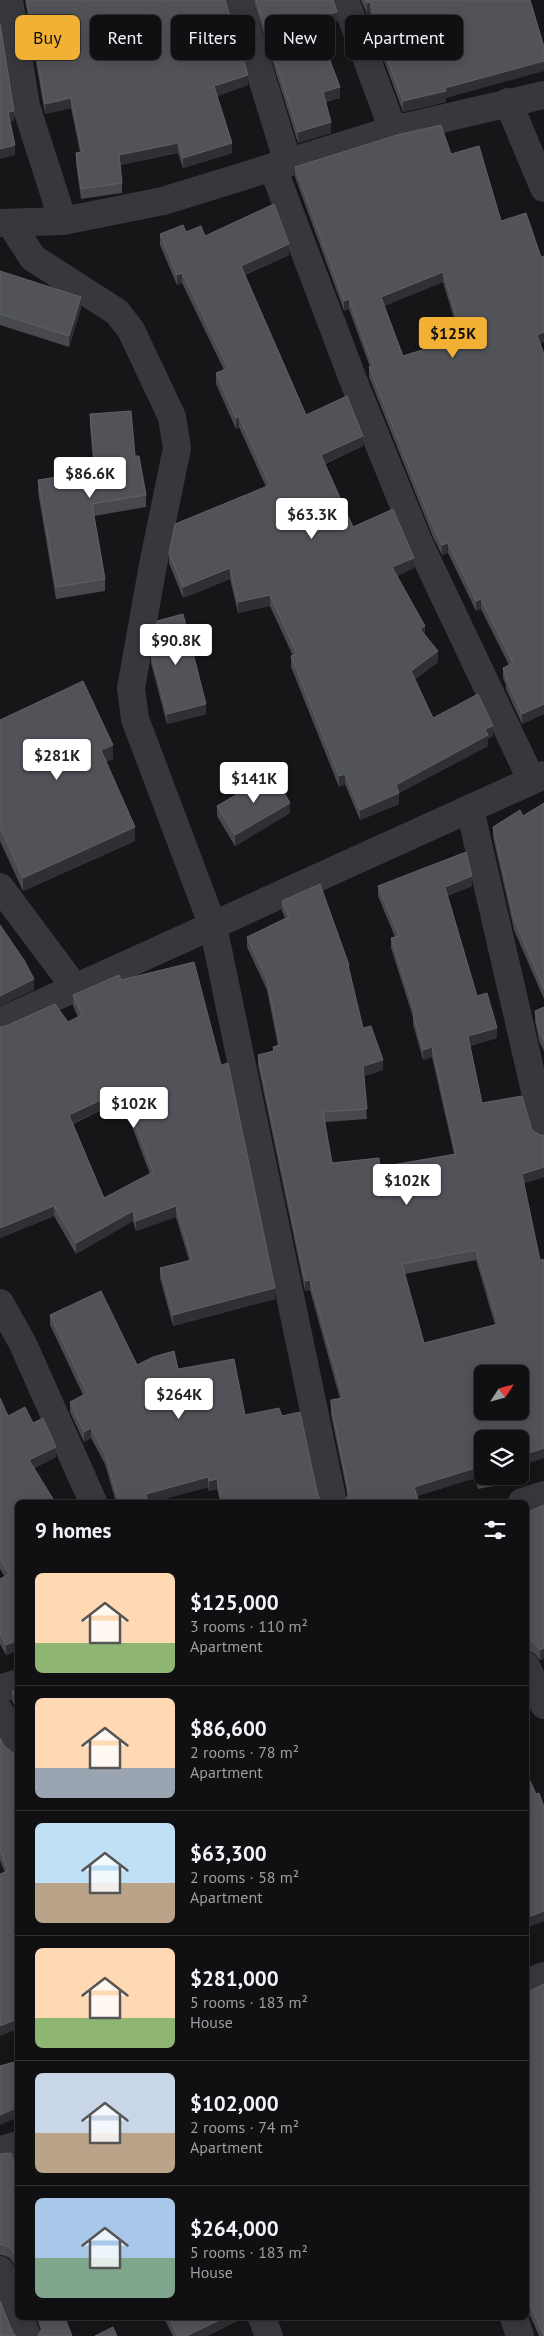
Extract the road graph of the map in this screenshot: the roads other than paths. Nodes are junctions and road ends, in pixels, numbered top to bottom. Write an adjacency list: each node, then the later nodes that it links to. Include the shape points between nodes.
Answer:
1 (9, 0): 9 (street, via 26,106)
2 (238, 0): 7 (street)
3 (345, 0): 6 (street)
4 (544, 95): 5 (street)
5 (508, 102): 6 (street); 8 (street)
6 (393, 130): 7 (street)
7 (280, 166): 9 (street, via 163,201); 11 (street, via 357,390 419,543)
8 (544, 188)
9 (63, 221): 10 (street)
10 (5, 223): 14 (street, via 33,258 117,312 131,330 172,417 177,448 131,688 135,719)
11 (538, 777): 12 (street)
12 (470, 809): 14 (street); 17 (street)
13 (0, 888): 15 (street)
14 (213, 926): 15 (street); 21 (street)
15 (76, 989): 16 (street)
16 (0, 1022)
17 (544, 1130)
18 (0, 1303): 20 (street, via 23,1344)
19 (544, 1495): 22 (street)
20 (92, 1500)
21 (332, 1500)
22 (528, 1500)
23 (529, 1672): 26 (street)
24 (15, 1684): 25 (street)
25 (0, 1689)
26 (544, 1705)
27 (0, 1712): 28 (street)
28 (15, 1743)
29 (544, 1976): 30 (street)
30 (529, 1982)
31 (15, 2146): 32 (street)
32 (0, 2150)
33 (0, 2270): 34 (street)
34 (15, 2306)
35 (20, 2320): 38 (street)
36 (263, 2320): 39 (street)
37 (515, 2320): 40 (street)
38 (27, 2336)
39 (269, 2336)
40 (520, 2336)

